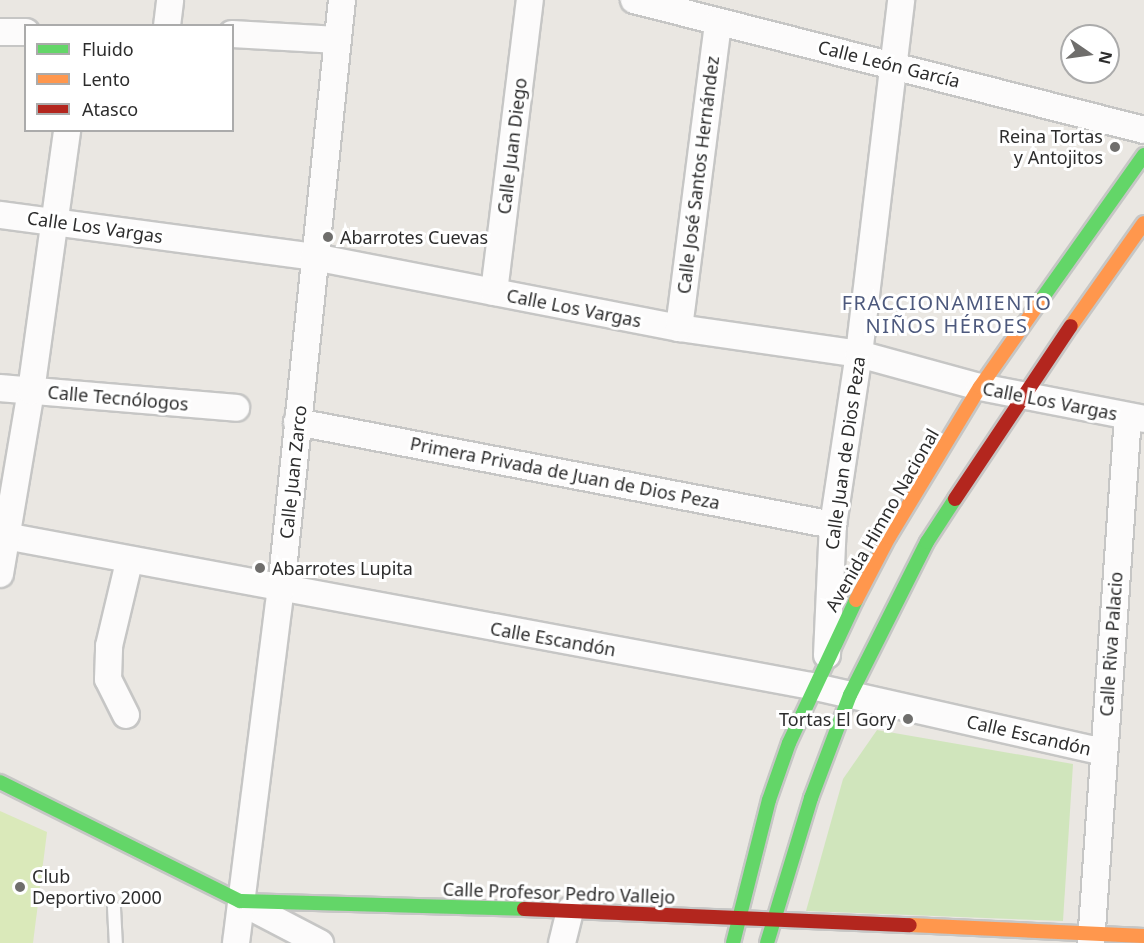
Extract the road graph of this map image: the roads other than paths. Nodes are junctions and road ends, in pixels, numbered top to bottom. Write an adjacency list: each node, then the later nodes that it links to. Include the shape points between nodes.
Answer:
1 (170, 0): 7 (street)
2 (342, 0): 11 (street, Calle Juan Zarco)
3 (530, 0): 20 (street, Calle Juan Diego)
4 (634, 0): 6 (street, Calle León García)
5 (901, 0): 12 (street, Calle Juan de Dios Peza)
6 (718, 22): 12 (street, Calle León García); 21 (street, Calle José Santos Hernández)
7 (167, 24)
8 (24, 32): 9 (street)
9 (0, 33)
10 (234, 34): 11 (street)
11 (338, 40): 19 (street, Calle Juan Zarco)
12 (893, 64): 13 (street, Calle León García); 22 (street, Calle Juan de Dios Peza)
13 (1144, 130)
14 (67, 132): 17 (street)
15 (1144, 155): 23 (main road, Avenida Himno Nacional)
16 (0, 214): 17 (street, Calle Los Vargas)
17 (55, 222): 19 (street, Calle Los Vargas); 25 (street)
18 (1144, 223): 26 (main road)
19 (314, 256): 20 (street, Calle Los Vargas); 29 (street, Calle Juan Zarco)
20 (494, 292): 21 (street, Calle Los Vargas)
21 (679, 328): 22 (street, Calle Los Vargas)
22 (859, 354): 23 (street, Calle Los Vargas); 30 (street, Calle Juan de Dios Peza)
23 (980, 387): 26 (street, Calle Los Vargas); 35 (main road, Avenida Himno Nacional, via 889,537)
24 (0, 388): 25 (street, Calle Tecnólogos)
25 (31, 391): 27 (street, Calle Tecnólogos); 31 (street)
26 (1022, 396): 28 (street, Calle Los Vargas); 37 (main road, via 927,542)
27 (236, 408)
28 (1136, 418): 39 (street, Calle Riva Palacio)
29 (297, 422): 30 (street, Primera Privada de Juan de Dios Peza); 34 (street, Calle Juan Zarco)
30 (833, 525): 35 (street, Calle Juan de Dios Peza)
31 (4, 536): 32 (street, Calle Escandón); 33 (street)
32 (129, 562): 34 (street, Calle Escandón); 38 (street, via 108,646 108,680)
33 (0, 574)
34 (281, 589): 36 (street, Calle Escandón); 41 (street, Calle Juan Zarco)
35 (826, 656): 36 (main road, Avenida Himno Nacional)
36 (811, 686): 37 (street, Calle Escandón); 44 (main road, Avenida Himno Nacional, via 770,800)
37 (850, 695): 39 (street, Calle Escandón); 45 (main road, via 811,798)
38 (126, 715)
39 (1103, 752): 48 (street, Calle Riva Palacio)
40 (0, 782): 41 (main road, Calle Profesor Pedro Vallejo)
41 (240, 901): 43 (main road, Calle Profesor Pedro Vallejo); 50 (street, Calle Juan Zarco); 51 (street)
42 (114, 908): 49 (lane)
43 (570, 910): 44 (main road, Calle Profesor Pedro Vallejo); 52 (street)
44 (738, 917): 45 (main road, Calle Profesor Pedro Vallejo); 53 (main road, Avenida Himno Nacional)
45 (773, 919): 46 (main road, Calle Profesor Pedro Vallejo); 54 (main road)
46 (872, 933): 48 (main road, Calle Profesor Pedro Vallejo)
47 (1144, 936): 48 (main road, Calle Profesor Pedro Vallejo)
48 (1091, 938)
49 (116, 943)
50 (236, 943)
51 (320, 943)
52 (562, 943)
53 (733, 943)
54 (767, 943)

